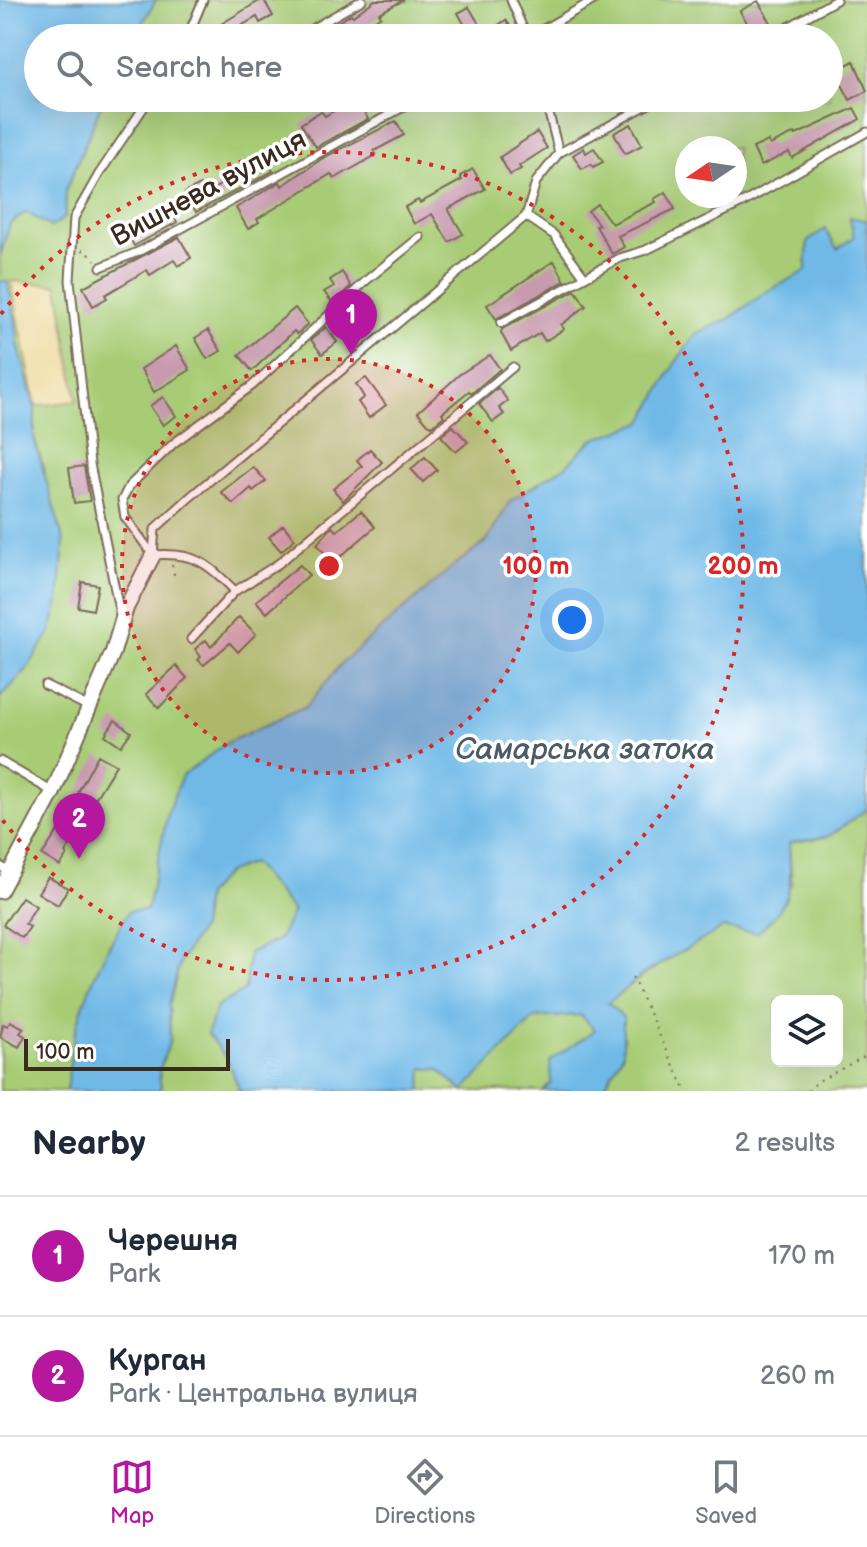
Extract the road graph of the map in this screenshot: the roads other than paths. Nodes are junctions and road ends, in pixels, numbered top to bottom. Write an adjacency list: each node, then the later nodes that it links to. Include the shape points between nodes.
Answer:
1 (203, 0): 6 (lane)
2 (362, 0): 7 (lane)
3 (511, 0): 8 (lane)
4 (594, 0): 9 (lane)
5 (836, 0): 10 (lane)
6 (193, 24)
7 (320, 24)
8 (522, 24)
9 (552, 24)
10 (794, 24)
11 (141, 112): 25 (lane, via 74,218 70,280 90,464)
12 (394, 112): 19 (lane, Вишнева вулиця, via 140,251)
13 (549, 112): 16 (lane)
14 (634, 112): 16 (lane)
15 (867, 132): 20 (lane, via 744,202)
16 (559, 153): 17 (lane, via 536,182)
17 (526, 216): 20 (lane, via 554,235); 23 (lane, via 190,497 155,529)
18 (420, 237): 23 (lane, via 129,486 122,500 125,517)
19 (101, 267)
20 (584, 276): 21 (lane)
21 (501, 323)
22 (513, 367): 24 (lane, via 278,564)
23 (153, 555): 24 (lane, via 193,557 210,565); 25 (street)
24 (235, 591): 26 (lane)
25 (121, 625): 28 (street)
26 (191, 639)
27 (45, 685): 28 (lane)
28 (89, 707): 30 (street)
29 (0, 761): 30 (lane)
30 (53, 792): 31 (street)
31 (5, 870): 32 (street)
32 (0, 891)

